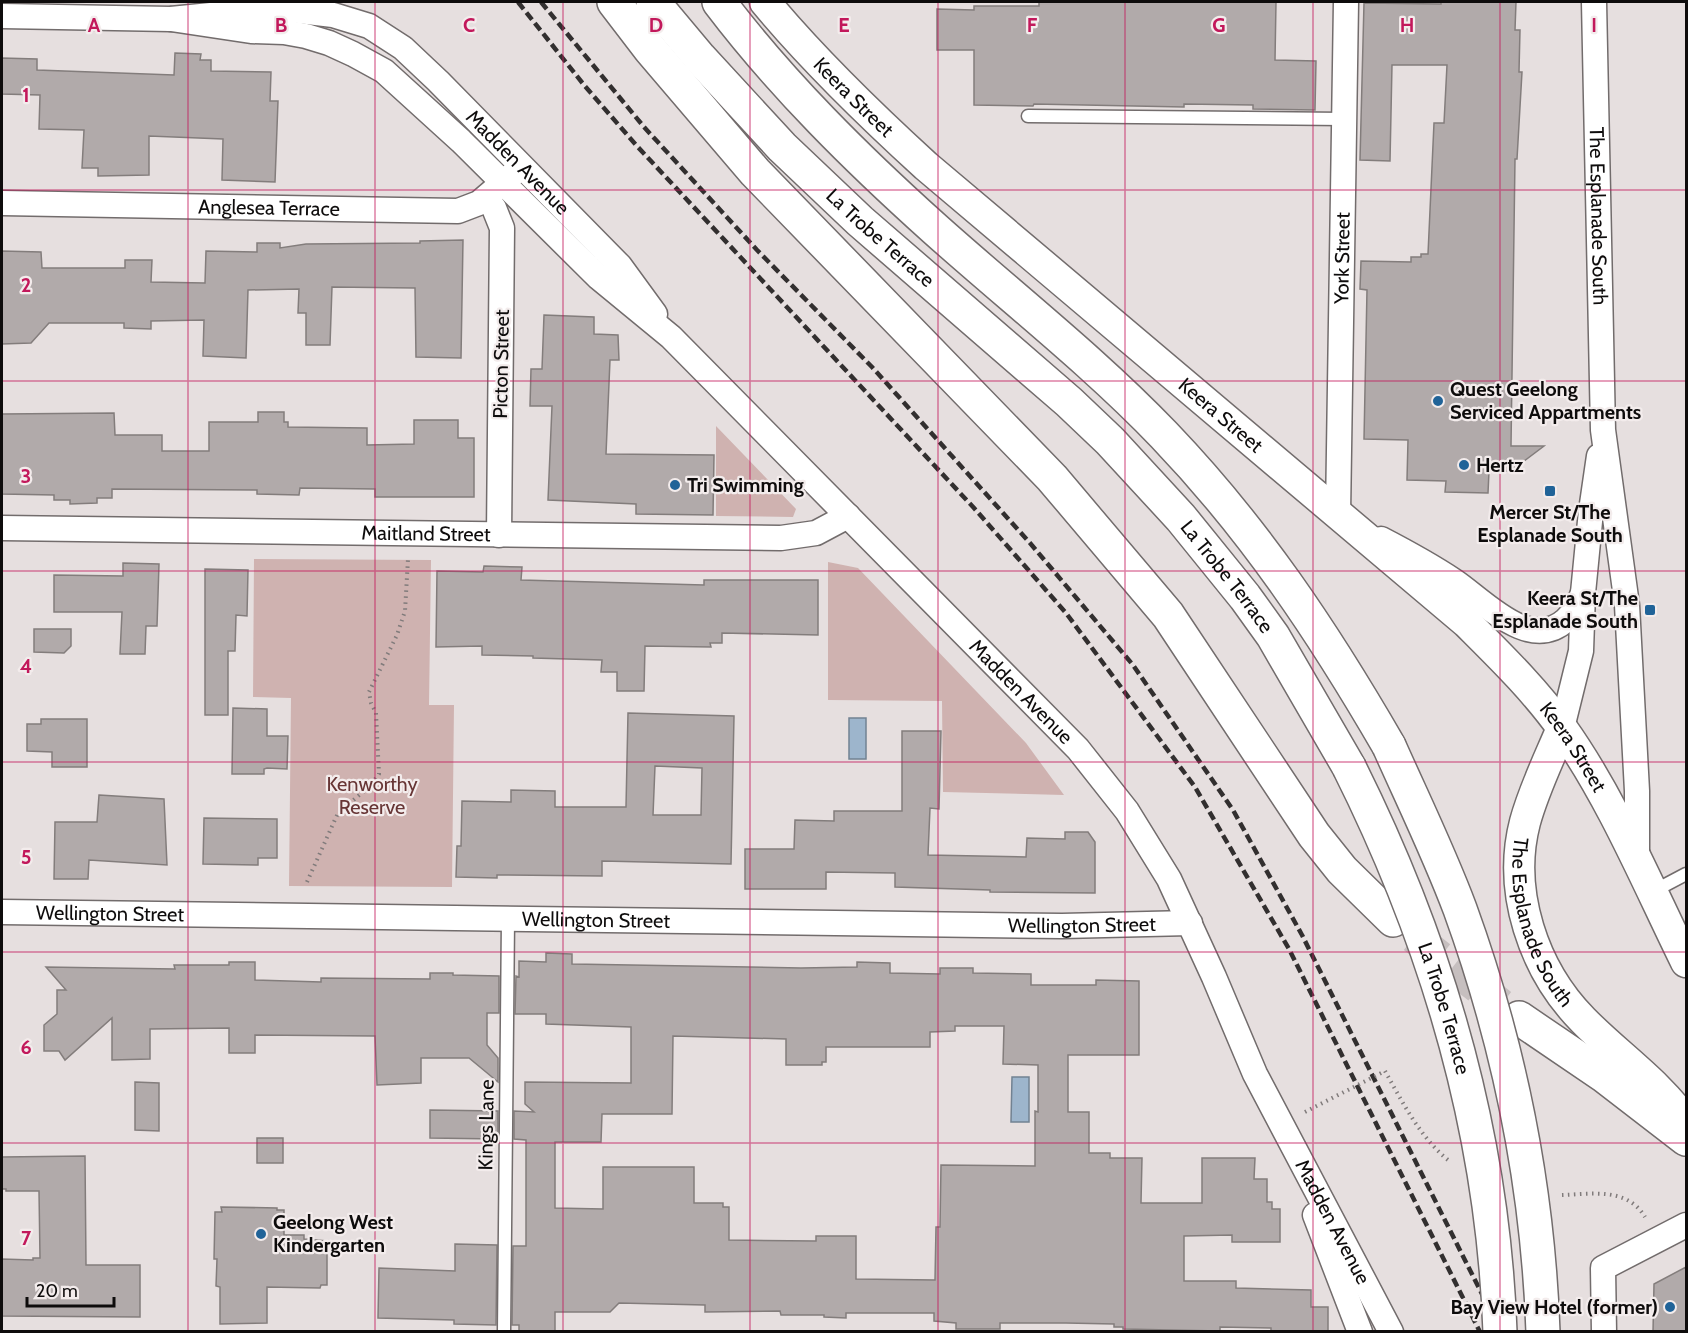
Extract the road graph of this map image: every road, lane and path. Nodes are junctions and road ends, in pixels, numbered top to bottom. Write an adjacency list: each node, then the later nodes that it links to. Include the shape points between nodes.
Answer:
1 (614, 2): 31 (highway, via 755,172 1052,478 1153,597 1314,835 1342,870)
2 (653, 2): 46 (highway, La Trobe Terrace, bridge, via 782,147 860,221 1110,441 1181,518 1273,636 1380,828 1448,1010 1484,1166)
3 (719, 2): 47 (highway, bridge, via 834,134 1121,393 1200,474 1281,573 1349,677 1389,746 1459,907 1478,962 1519,1125 1533,1207)
4 (765, 2): 19 (street, Keera Street, via 822,67 926,166)
5 (1346, 2): 12 (street, York Street)
6 (1594, 2): 17 (street, The Esplanade South)
7 (341, 9): 9 (street, Madden Avenue, via 262,10); 10 (street); 13 (street, Madden Avenue, via 403,48)
8 (2, 16): 9 (street)
9 (171, 19): 10 (street, Madden Avenue, via 292,33)
10 (334, 45): 14 (street, Madden Avenue, via 371,63 397,82)
11 (1028, 116): 12 (lane)
12 (1344, 119): 19 (street, York Street)
13 (522, 166): 14 (street, Anglesea Terrace); 16 (street, Madden Avenue, via 620,266)
14 (495, 190): 15 (street, Anglesea Terrace, via 467,209 449,212); 16 (street, Madden Avenue); 21 (street, Picton Street, via 494,208 502,228)
15 (2, 203)
16 (671, 337): 18 (street, Madden Avenue)
17 (1603, 430): 23 (street, The Esplanade South); 25 (street, The Esplanade South, via 1627,605)
18 (848, 516): 21 (street, Maitland Street, via 816,533 781,538); 32 (street, Madden Avenue, via 1078,749 1132,818)
19 (1340, 517): 23 (street, via 1423,562 1523,629 1536,632 1557,626 1574,612); 24 (street, Keera Street, via 1467,623)
20 (2, 528): 21 (street, Maitland Street)
21 (499, 535)
22 (408, 553): 27 (path, via 405,611 369,692 376,713 379,774 338,813)
23 (1583, 593): 24 (street, The Esplanade South, via 1581,651)
24 (1562, 728): 25 (street, Keera Street); 38 (street, The Esplanade South, via 1531,803 1521,842 1522,900 1529,931 1544,966 1581,1018)
25 (1637, 862): 28 (street, Keera Street)
26 (1686, 874): 28 (lane)
27 (307, 882)
28 (1652, 892): 33 (street, Keera Street)
29 (2, 912): 30 (street, Wellington Street)
30 (508, 919): 32 (street, Wellington Street, via 1062,926); 43 (lane, Kings Lane)
31 (1393, 920)
32 (1190, 923): 37 (street, Madden Avenue)
33 (1686, 962)
34 (1520, 1018): 39 (highway)
35 (1385, 1071): 36 (path, bridge)
36 (1305, 1112)
37 (1275, 1113): 44 (street, Madden Avenue); 45 (street, Madden Avenue)
38 (1686, 1122)
39 (1686, 1139)
40 (1553, 1195): 41 (path, via 1608,1194 1626,1198 1639,1207)
41 (1647, 1220)
42 (1686, 1226): 48 (street, via 1603,1268)
43 (504, 1332)
44 (1360, 1332)
45 (1391, 1332)
46 (1500, 1332)
47 (1543, 1332)
48 (1604, 1332)

